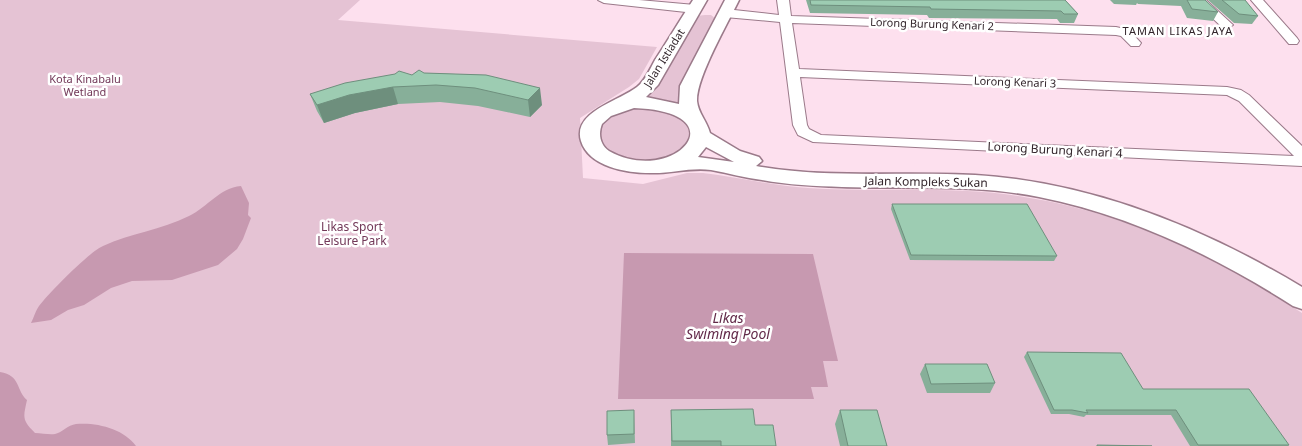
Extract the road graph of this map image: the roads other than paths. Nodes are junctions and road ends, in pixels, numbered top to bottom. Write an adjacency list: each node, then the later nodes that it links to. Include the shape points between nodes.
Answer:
1 (604, 0): 5 (street)
2 (783, 0): 7 (street)
3 (1199, 0): 8 (street)
4 (1257, 0): 9 (street)
5 (697, 4): 6 (main road); 12 (main road, Jalan Istiadat, via 648,85)
6 (729, 6): 7 (street, Lorong Burung Kenari 2); 13 (main road, via 689,86 688,102)
7 (786, 19): 10 (street, Lorong Burung Kenari 2, via 1116,30); 11 (street)
8 (1227, 25)
9 (1294, 40)
10 (1135, 43)
11 (793, 73): 14 (street, Lorong Kenari 3, via 1236,93); 15 (street, Lorong Burung Kenari 4, via 800,125 803,132 818,139)
12 (618, 106): 13 (main road, via 651,102 667,104 681,110); 16 (main road, via 594,121 589,131 591,142 598,152 612,161)
13 (696, 126): 16 (main road, via 696,146 685,156 669,164); 17 (main road, Jalan Kompleks Sukan, via 733,155 767,165 825,170 965,170 1097,194 1220,241)
14 (1302, 155)
15 (1302, 161)
16 (649, 167): 18 (main road, Jalan Kompleks Sukan, via 686,162 798,178 958,181 1044,191 1168,230 1253,270)
17 (1302, 286)
18 (1302, 299)

